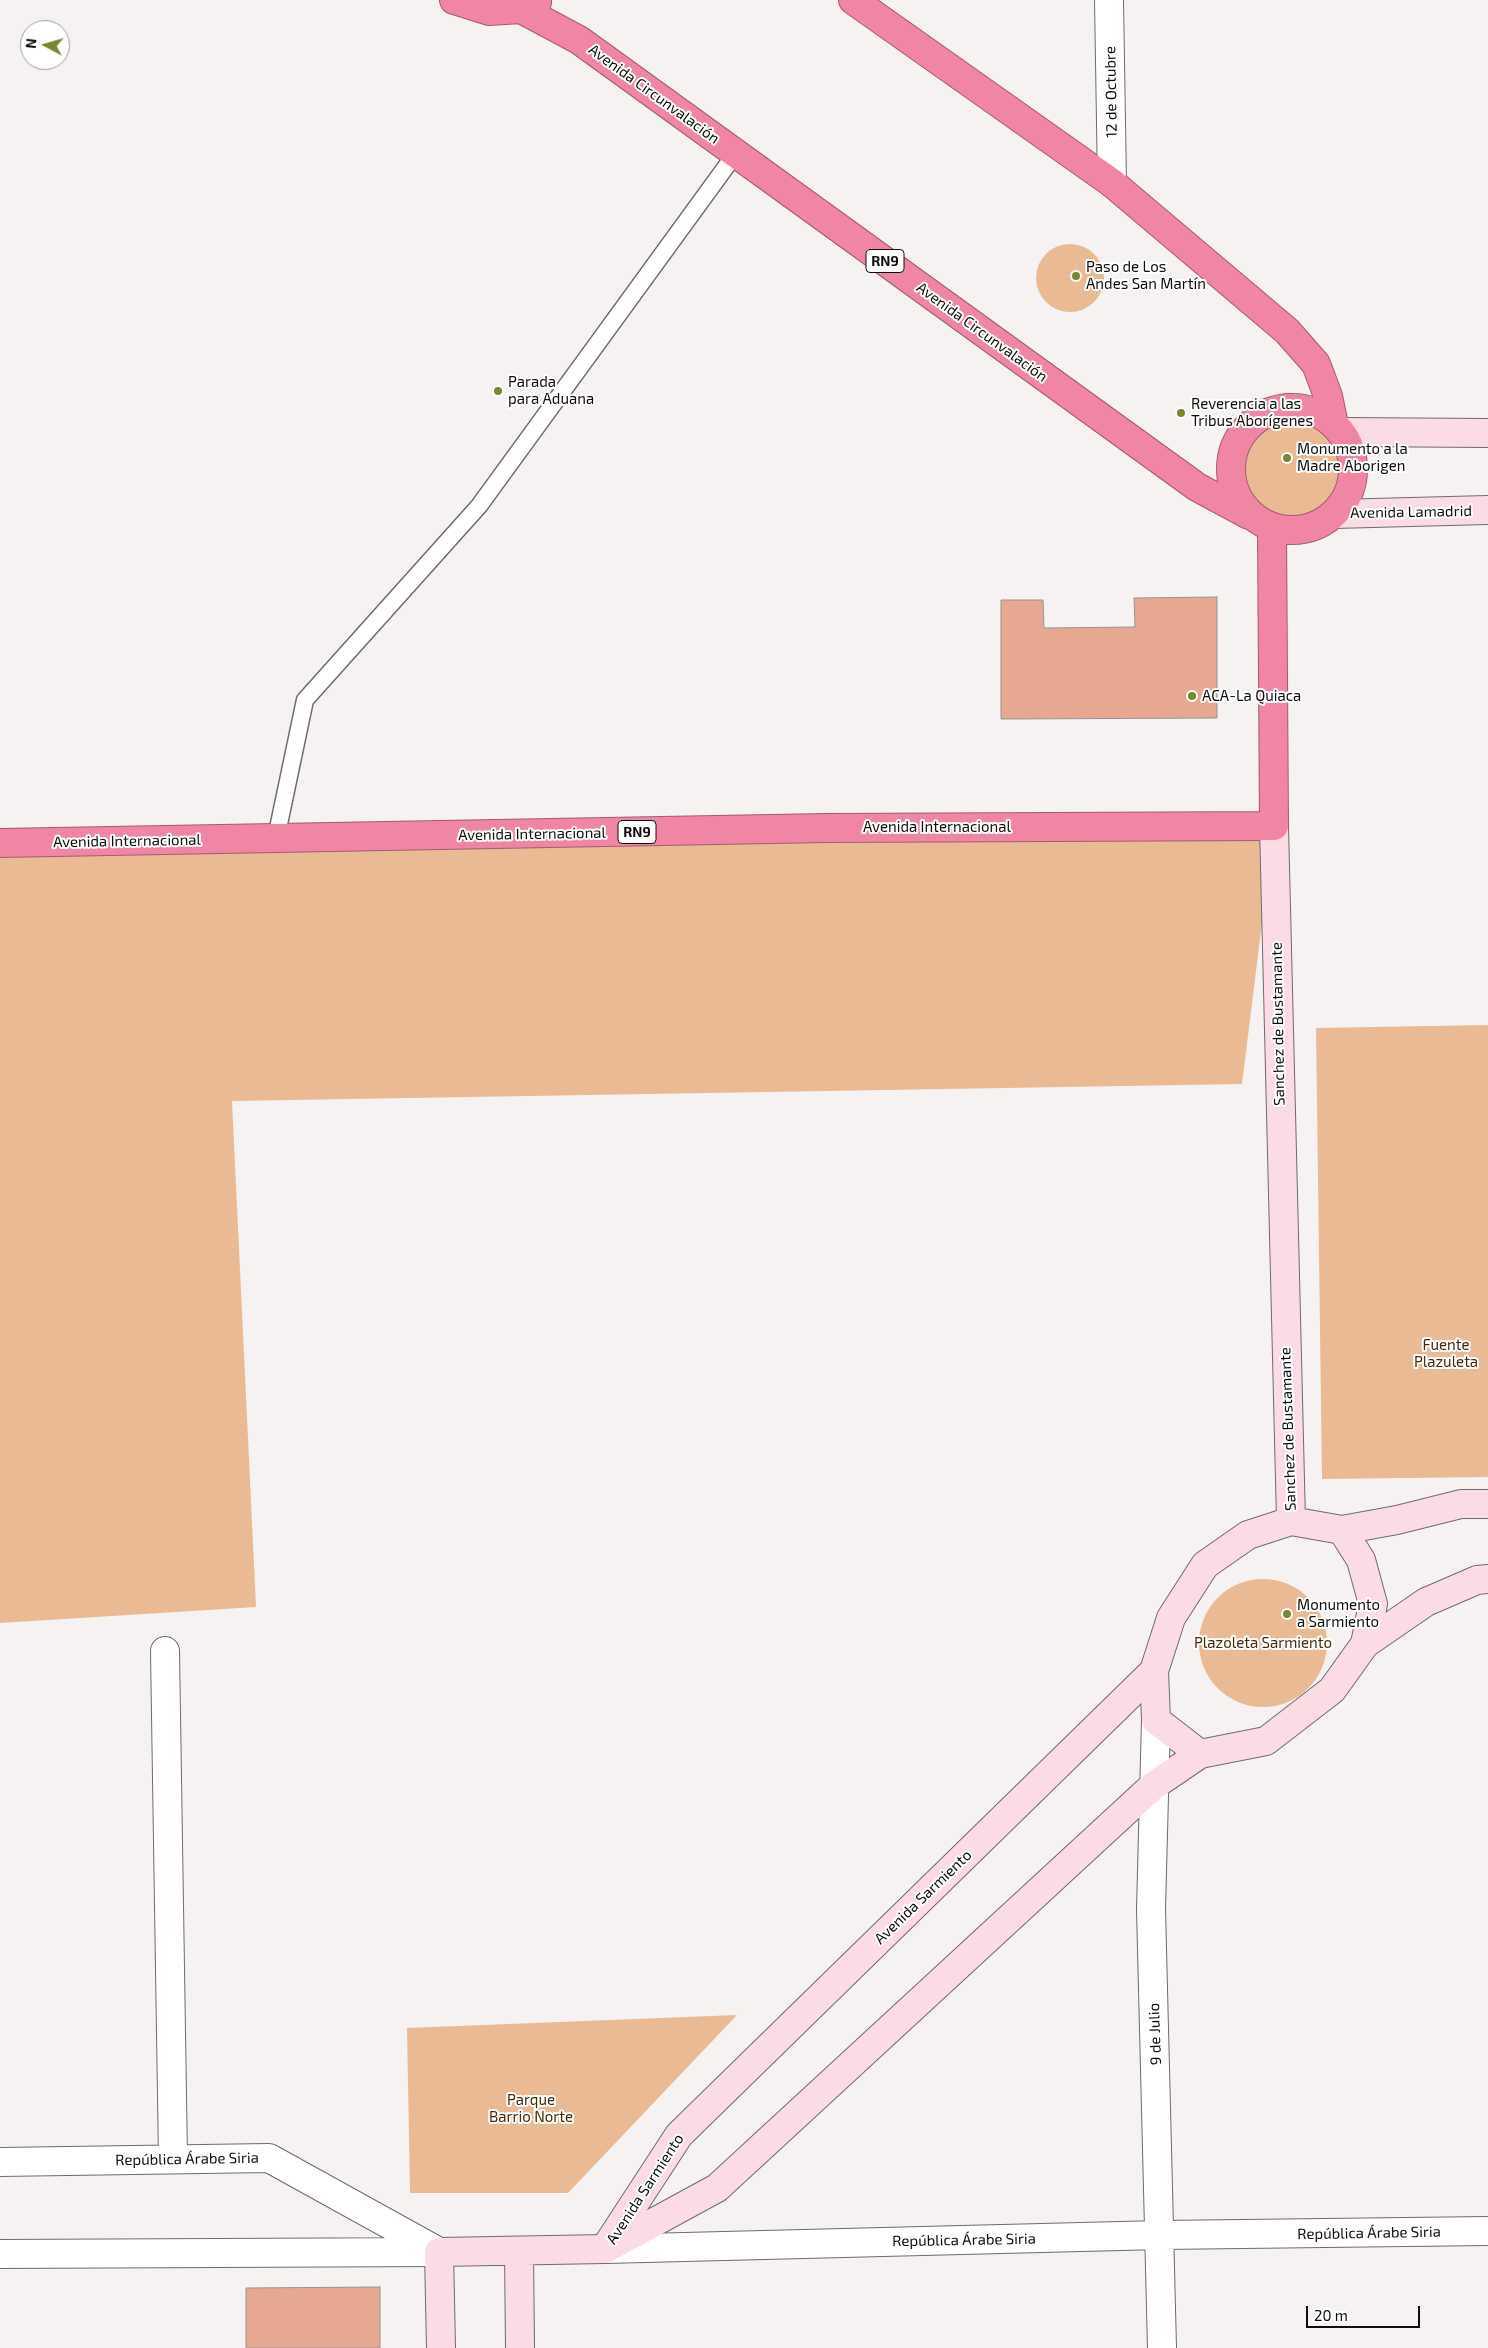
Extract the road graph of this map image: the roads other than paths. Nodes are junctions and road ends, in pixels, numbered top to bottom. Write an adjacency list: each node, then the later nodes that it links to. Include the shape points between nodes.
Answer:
1 (454, 0): 4 (highway, RN9, via 489,11)
2 (853, 0): 6 (highway, RN9)
3 (1109, 0): 6 (street, 12 de Octubre)
4 (532, 4): 5 (highway, Avenida Circunvalación / RN9)
5 (736, 153): 11 (highway, Avenida Circunvalación / RN9, via 1197,487); 13 (lane, via 479,506 305,700)
6 (1112, 183): 7 (highway, RN9, via 1287,331 1316,364)
7 (1337, 428): 8 (main road); 10 (highway, RN9, via 1349,448 1353,465 1345,500); 11 (highway, via 1318,413 1300,408 1281,408 1262,415 1247,427 1236,442 1231,461 1231,481 1238,499)
8 (1488, 433)
9 (1488, 510): 10 (main road, Avenida Lamadrid)
10 (1334, 514): 11 (highway, RN9, via 1305,530 1288,531)
11 (1261, 521): 12 (highway, Sanchez de Bustamante)
12 (1274, 826): 13 (highway, Avenida Internacional / RN9, via 826,828); 16 (main road, Sanchez de Bustamante)
13 (276, 838): 14 (highway, Avenida Internacional / RN9)
14 (0, 843)
15 (1488, 1504): 17 (main road, via 1460,1504)
16 (1291, 1521): 17 (main road); 21 (main road, via 1248,1535 1205,1565 1171,1618)
17 (1342, 1530): 19 (main road, via 1361,1560 1373,1604)
18 (1488, 1579): 19 (main road, via 1477,1580 1426,1602)
19 (1365, 1644): 23 (main road, via 1332,1690 1266,1741)
20 (165, 1651): 25 (street)
21 (1154, 1670): 22 (main road); 29 (main road, Avenida Sarmiento, via 679,2135)
22 (1156, 1720): 23 (main road); 24 (street, 9 de Julio)
23 (1200, 1754): 24 (main road, Avenida Sarmiento)
24 (1153, 1786): 28 (street, 9 de Julio, via 1152,1909); 29 (main road, Avenida Sarmiento, via 716,2188)
25 (173, 2159): 26 (street, República Árabe Siria); 31 (street, República Árabe Siria, via 269,2158)
26 (0, 2162)
27 (1488, 2231): 28 (street, República Árabe Siria)
28 (1161, 2235): 29 (street, República Árabe Siria); 35 (street, 9 de Julio)
29 (605, 2249): 30 (main road, República Árabe Siria)
30 (519, 2251): 31 (main road, República Árabe Siria); 34 (main road)
31 (440, 2252): 32 (street, República Árabe Siria); 33 (main road)
32 (0, 2254)
33 (441, 2348)
34 (520, 2348)
35 (1162, 2348)

